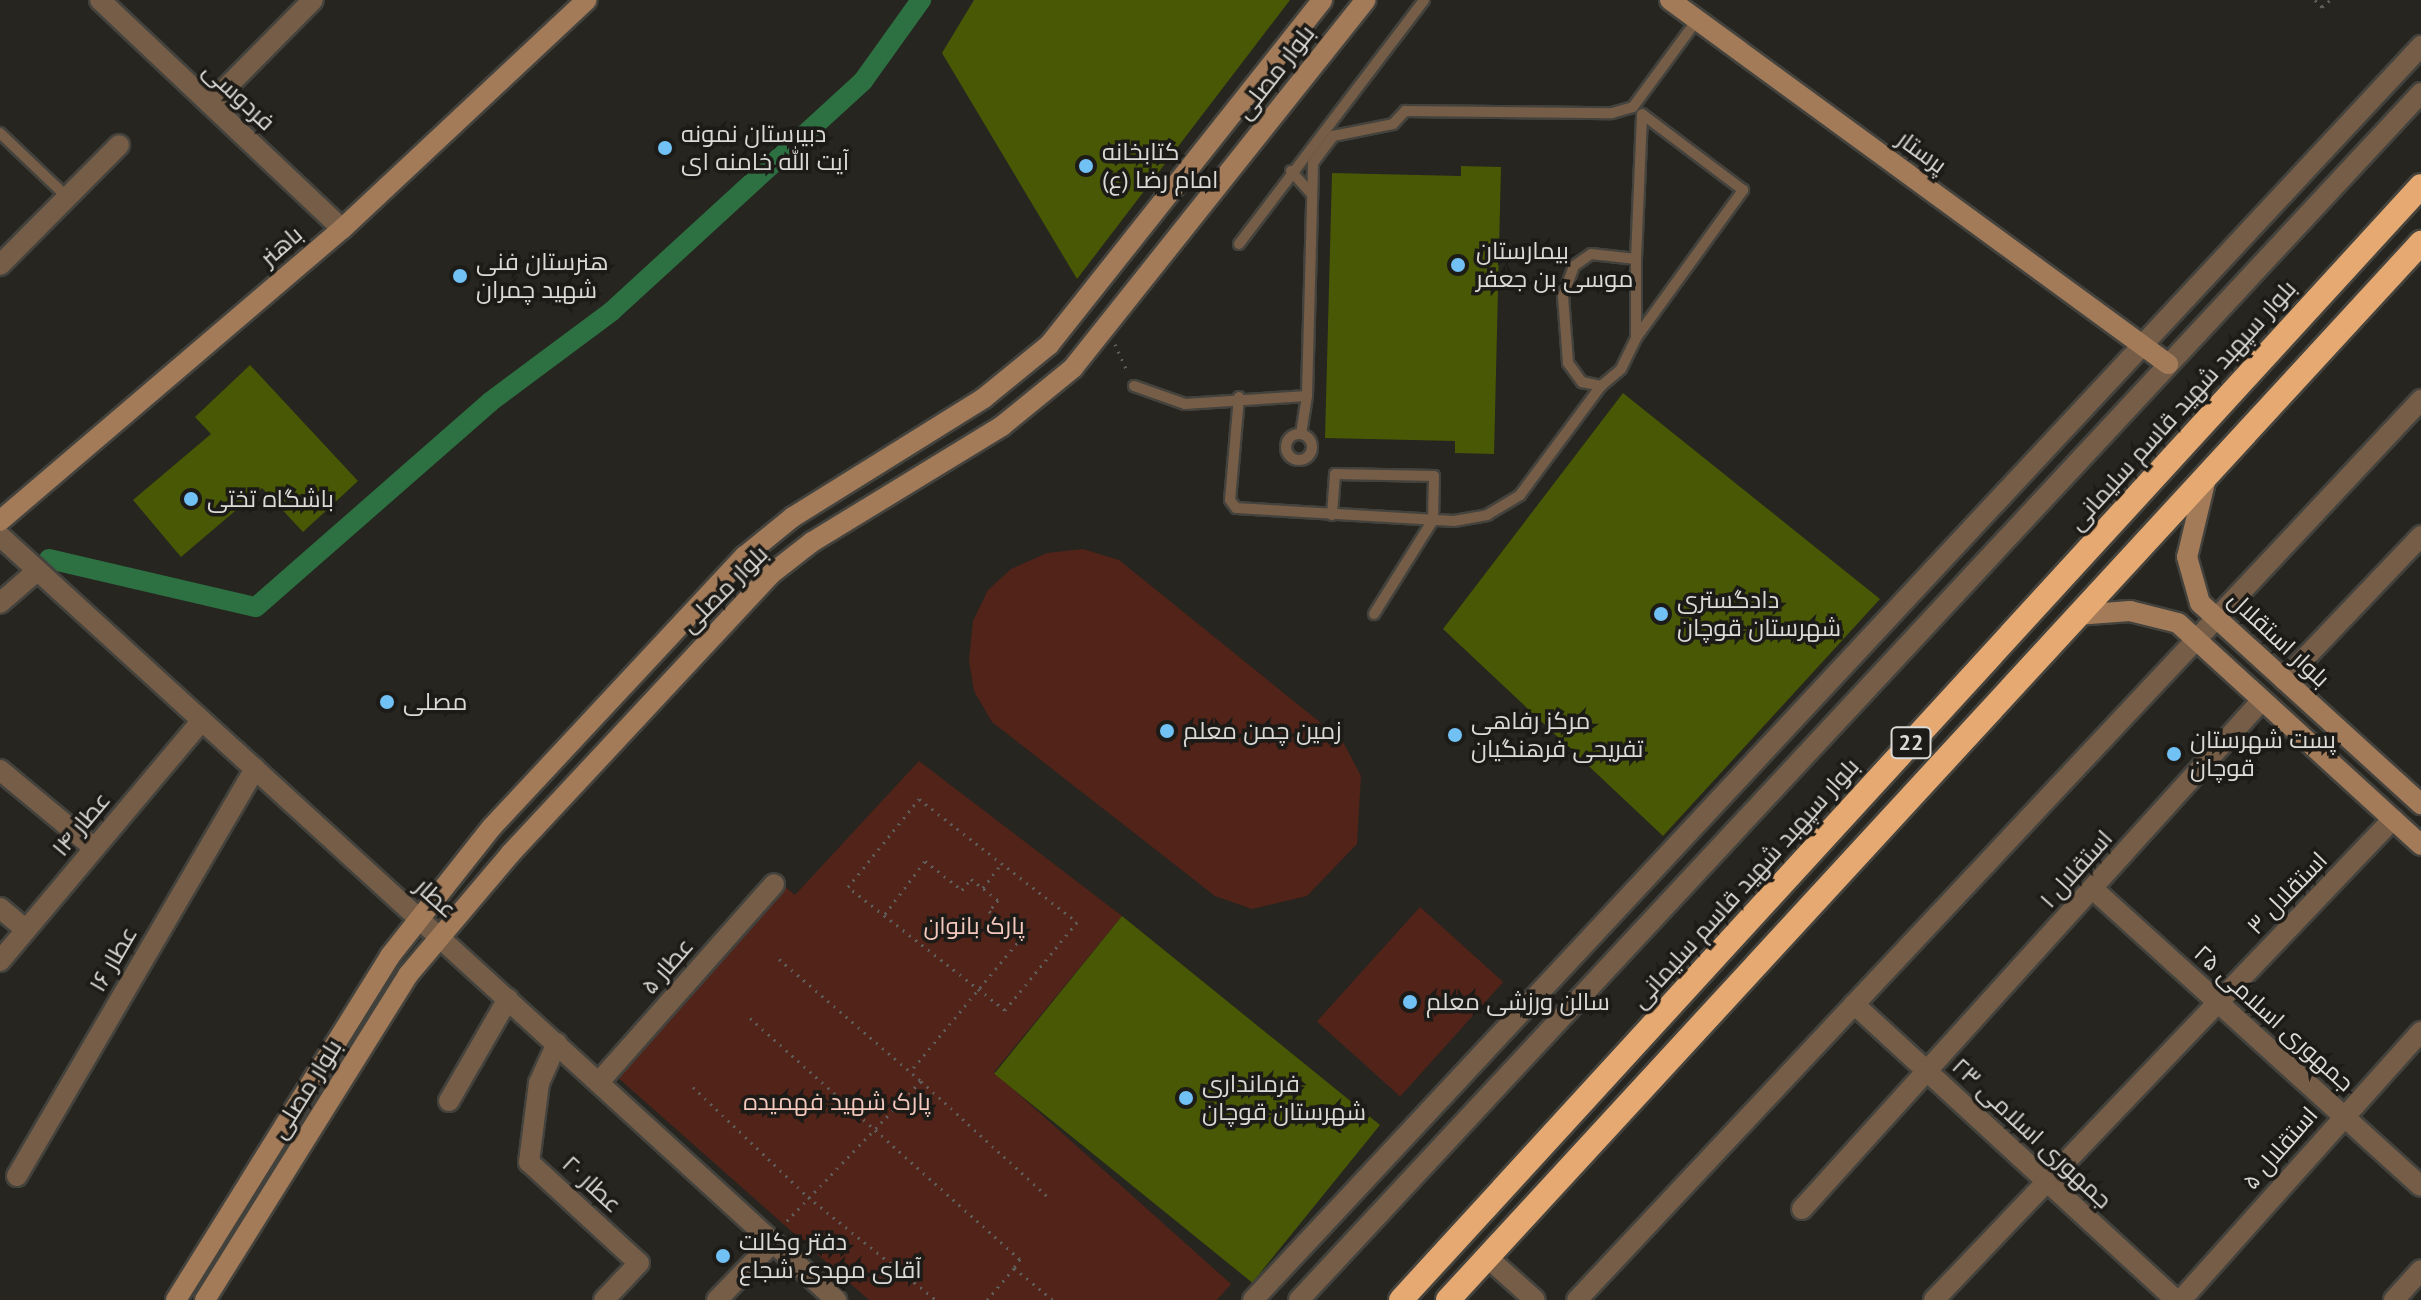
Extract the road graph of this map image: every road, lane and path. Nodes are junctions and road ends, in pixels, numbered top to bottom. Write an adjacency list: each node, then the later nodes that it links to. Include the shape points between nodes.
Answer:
1 (100, 0): 13 (street, فردوسی)
2 (313, 0): 13 (street)
3 (587, 0): 20 (street, باهنر)
4 (1322, 0): 64 (street, بلوار مصلی, via 1049,345 984,398 793,517 745,556 511,805)
5 (1366, 0): 25 (street, بلوار مصلی)
6 (1424, 0): 16 (lane)
7 (1670, 0): 10 (street, پرستار)
8 (2315, 0): 9 (path, via 2322,7)
9 (2330, 0)
10 (1697, 20): 18 (lane, via 1633,107 1612,113 1405,111 1393,124 1333,136 1313,163); 27 (street, پرستار)
11 (2421, 46): 27 (street)
12 (2421, 93): 28 (street)
13 (210, 104): 20 (street, فردوسی)
14 (0, 133): 19 (lane)
15 (119, 145): 19 (street)
16 (1291, 171): 18 (lane); 22 (lane)
17 (2421, 186): 106 (highway, بلوار سپهبد شهید قاسم سلیمانی / 22)
18 (1312, 194): 31 (lane)
19 (67, 197): 24 (street)
20 (342, 229): 38 (street, باهنر)
21 (2421, 243): 35 (highway, 22)
22 (1239, 244)
23 (1636, 259): 26 (lane); 26 (lane, via 1642,114 1743,190); 30 (lane, via 1591,254 1574,266 1567,283 1568,363 1582,382)
24 (0, 265)
25 (1107, 325): 29 (path); 66 (street, بلوار مصلی, via 1073,368 1002,426 771,574)
26 (1636, 338): 30 (lane, via 1621,369)
27 (2143, 346): 28 (street, پرستار); 50 (street)
28 (2168, 364): 53 (street)
29 (1134, 386): 32 (lane, via 1185,404)
30 (1601, 386): 37 (lane, via 1520,495 1487,515)
31 (1307, 396): 32 (lane); 34 (lane)
32 (1239, 397): 36 (lane, via 1230,500 1236,508)
33 (2421, 400): 45 (street)
34 (1301, 434)
35 (2207, 472): 44 (highway, 22); 45 (street, بلوار استقلال, via 2187,557 2200,603)
36 (1332, 515): 37 (lane); 37 (lane, via 1335,474 1434,476)
37 (1433, 520): 43 (lane)
38 (0, 521)
39 (0, 536): 41 (street, عطار)
40 (2421, 536): 47 (street)
41 (38, 570): 42 (street); 49 (street, عطار)
42 (0, 603)
43 (1374, 614)
44 (2076, 615): 46 (street, via 2130,611 2178,623); 93 (highway, 22)
45 (2217, 615): 46 (street); 47 (street, بلوار استقلال)
46 (2195, 639): 48 (street); 72 (street)
47 (2284, 680): 54 (street, بلوار استقلال)
48 (2262, 700): 55 (street); 61 (street, استقلال ۱)
49 (202, 720): 51 (street, عطار); 57 (street, عطار ۱۴)
50 (1758, 758): 53 (street); 84 (street)
51 (255, 768): 64 (street, عطار); 86 (street, عطار ۱۶)
52 (0, 770): 57 (street)
53 (1781, 780): 85 (street)
54 (2418, 796): 55 (street)
55 (2393, 819): 56 (street); 71 (street, استقلال ۳)
56 (2421, 845)
57 (94, 848): 65 (street, عطار ۱۴)
58 (1001, 864): 60 (path); 63 (path, via 919,799 848,887); 69 (path, via 1077,922 1005,1010)
59 (774, 884): 79 (street, عطار ۵)
60 (983, 888): 63 (path, via 971,879 962,890 925,861); 69 (path, via 998,900 989,911 1022,937)
61 (2093, 889): 71 (street, جمهوری اسلامی ۲۵); 76 (street, استقلال ۱)
62 (0, 908): 65 (street)
63 (884, 915): 69 (path)
64 (420, 918): 66 (street, عطار); 96 (street, بلوار مصلی, via 390,956)
65 (26, 930): 68 (street, عطار ۱۴)
66 (440, 937): 70 (street, عطار); 97 (street, بلوار مصلی, via 408,975)
67 (779, 959): 77 (path)
68 (0, 961)
69 (980, 990): 77 (path)
70 (508, 999): 75 (street, عطار); 81 (street)
71 (2218, 1002): 82 (street, جمهوری اسلامی ۲۵); 87 (street, استقلال ۳)
72 (1854, 1004): 76 (street, جمهوری اسلامی ۲۳); 109 (street)
73 (750, 1018): 83 (path)
74 (2421, 1032): 82 (street, استقلال ۵)
75 (557, 1043): 79 (street, عطار); 98 (street, عطار ۲۰, via 539,1083 529,1162 639,1263)
76 (1927, 1071): 87 (street, جمهوری اسلامی ۲۳); 91 (street, استقلال ۱)
77 (910, 1072): 78 (path)
78 (921, 1081): 83 (path); 90 (path)
79 (599, 1082): 92 (street, عطار)
80 (693, 1087): 89 (path)
81 (449, 1101)
82 (2343, 1115): 88 (street, جمهوری اسلامی ۲۵); 111 (street, استقلال ۵)
83 (873, 1128): 89 (path); 94 (path, via 1020,1259)
84 (1397, 1143): 85 (street); 104 (street)
85 (1421, 1165): 105 (street)
86 (17, 1176)
87 (2046, 1182): 110 (street, استقلال ۳); 111 (street, جمهوری اسلامی ۲۳)
88 (2421, 1186)
89 (808, 1197): 92 (path); 101 (path)
90 (1048, 1197)
91 (1802, 1209)
92 (778, 1233): 99 (street); 100 (street, عطار)
93 (1487, 1257): 107 (highway, 22); 108 (street)
94 (1014, 1268): 102 (path); 103 (path)
95 (2421, 1270): 112 (street)
96 (176, 1300)
97 (205, 1300)
98 (604, 1300)
99 (717, 1300)
100 (836, 1300)
101 (936, 1300)
102 (987, 1300)
103 (1053, 1300)
104 (1253, 1300)
105 (1299, 1300)
106 (1401, 1300)
107 (1448, 1300)
108 (1535, 1300)
109 (1577, 1300)
110 (1934, 1300)
111 (2178, 1300)
112 (2394, 1300)

